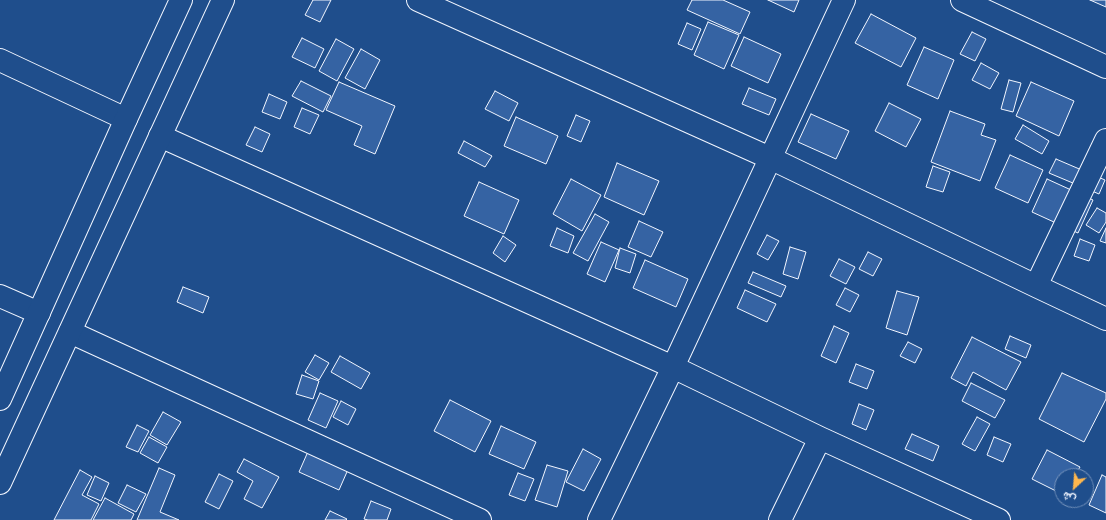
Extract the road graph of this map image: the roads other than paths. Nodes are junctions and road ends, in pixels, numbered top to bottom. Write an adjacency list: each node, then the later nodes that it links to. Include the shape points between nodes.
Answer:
1 (181, 0): 8 (street)
2 (223, 0): 9 (street)
3 (418, 0): 11 (street)
4 (844, 0): 11 (street)
5 (962, 0): 7 (street)
6 (0, 60): 8 (street)
7 (1106, 67)
8 (126, 118): 14 (street)
9 (160, 136): 16 (street); 17 (street)
10 (1106, 140): 12 (street)
11 (770, 158): 12 (street); 17 (street)
12 (1036, 286): 15 (street)
13 (0, 296): 14 (street)
14 (39, 314): 18 (street)
15 (1106, 319)
16 (70, 332): 20 (street); 21 (street)
17 (673, 367): 19 (street); 22 (street)
18 (0, 399)
19 (820, 438): 23 (street); 24 (street)
20 (0, 483)
21 (480, 520)
22 (599, 520)
23 (780, 520)
24 (999, 520)

